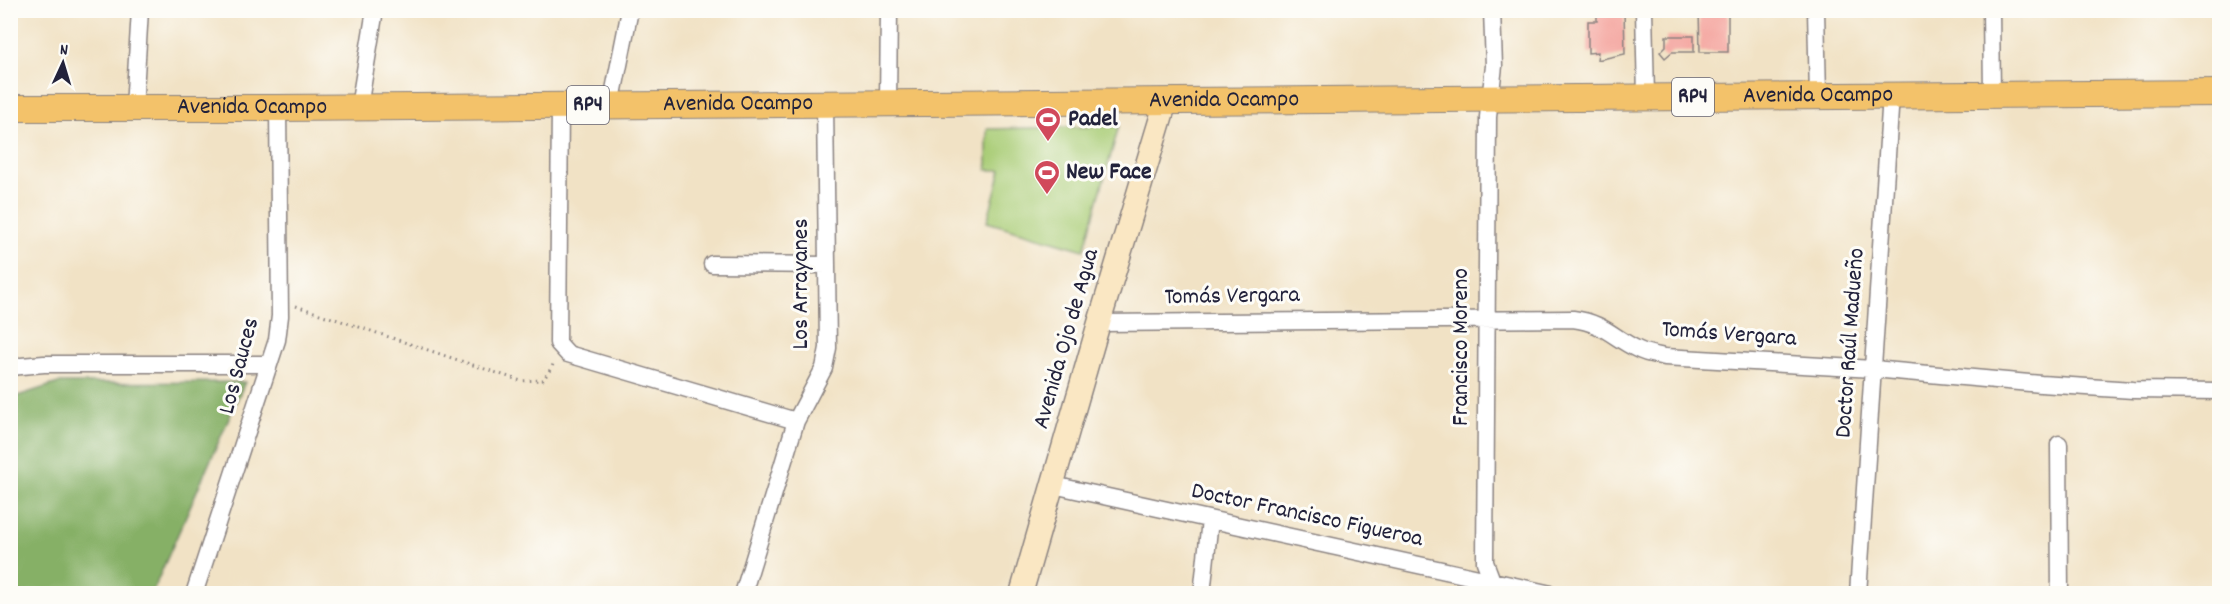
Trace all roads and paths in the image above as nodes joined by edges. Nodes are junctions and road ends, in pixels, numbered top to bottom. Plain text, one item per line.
1 (140, 10) edge
2 (375, 10) edge
3 (630, 10) edge
4 (889, 10) edge
5 (1492, 10) edge
6 (1644, 10) edge
7 (1816, 10) edge
8 (1991, 10) edge
9 (2220, 93) edge
10 (1992, 94) junction
11 (1891, 95) junction
12 (1818, 96) junction
13 (1646, 97) junction
14 (1490, 98) junction
15 (1166, 101) junction
16 (825, 103) junction
17 (888, 103) junction
18 (560, 105) junction
19 (611, 105) junction
20 (359, 107) junction
21 (10, 108) edge
22 (134, 108) junction
23 (278, 108) junction
24 (712, 264) dead end
25 (827, 266) junction
26 (280, 301) junction
27 (1486, 318) junction
28 (1099, 323) junction
29 (558, 343) junction
30 (269, 364) junction
31 (10, 367) edge
32 (1873, 369) junction
33 (2220, 391) edge
34 (796, 422) junction
35 (2059, 444) dead end
36 (1053, 485) junction
37 (1210, 520) junction
38 (1494, 587) edge
39 (194, 594) edge
40 (743, 594) edge
41 (1021, 594) edge
42 (1202, 594) edge
43 (1551, 594) edge
44 (1858, 594) edge
45 (2060, 594) edge

1 - 22 street
2 - 20 street
3 - 19 street
4 - 17 street
5 - 14 street, Francisco Moreno
6 - 13 street
7 - 12 street
8 - 10 street
9 - 10 main road, Avenida Ocampo / RP4
10 - 11 main road, Avenida Ocampo / RP4
11 - 12 main road, Avenida Ocampo / RP4
11 - 32 street, Doctor Raúl Madueño
12 - 13 main road, Avenida Ocampo / RP4
13 - 14 main road, Avenida Ocampo / RP4
14 - 15 main road, Avenida Ocampo / RP4
14 - 27 street, Francisco Moreno
15 - 17 main road, Avenida Ocampo / RP4
15 - 28 main road, Avenida Ojo de Agua
16 - 17 main road, Avenida Ocampo / RP4
16 - 19 main road, Avenida Ocampo / RP4
16 - 25 street, Los Arrayanes
18 - 19 main road, Avenida Ocampo / RP4
18 - 20 main road, Avenida Ocampo / RP4
18 - 29 street
20 - 23 main road, Avenida Ocampo / RP4
21 - 22 main road, Avenida Ocampo / RP4
22 - 23 main road, Avenida Ocampo / RP4
23 - 26 street, Los Sauces
24 - 25 street
25 - 34 street, Los Arrayanes
26 - 29 path
26 - 30 street, Los Sauces
27 - 28 street, Tomás Vergara
27 - 32 street, Tomás Vergara
27 - 38 street, Francisco Moreno
28 - 36 main road, Avenida Ojo de Agua
29 - 34 street
30 - 31 street
30 - 39 street, Los Sauces
32 - 33 street, Tomás Vergara
32 - 44 street, Doctor Raúl Madueño
34 - 40 street, Los Arrayanes
35 - 45 street
36 - 37 street, Doctor Francisco Figueroa
36 - 41 main road, Avenida Ojo de Agua
37 - 38 street, Doctor Francisco Figueroa
37 - 42 street
38 - 43 street, Doctor Francisco Figueroa

